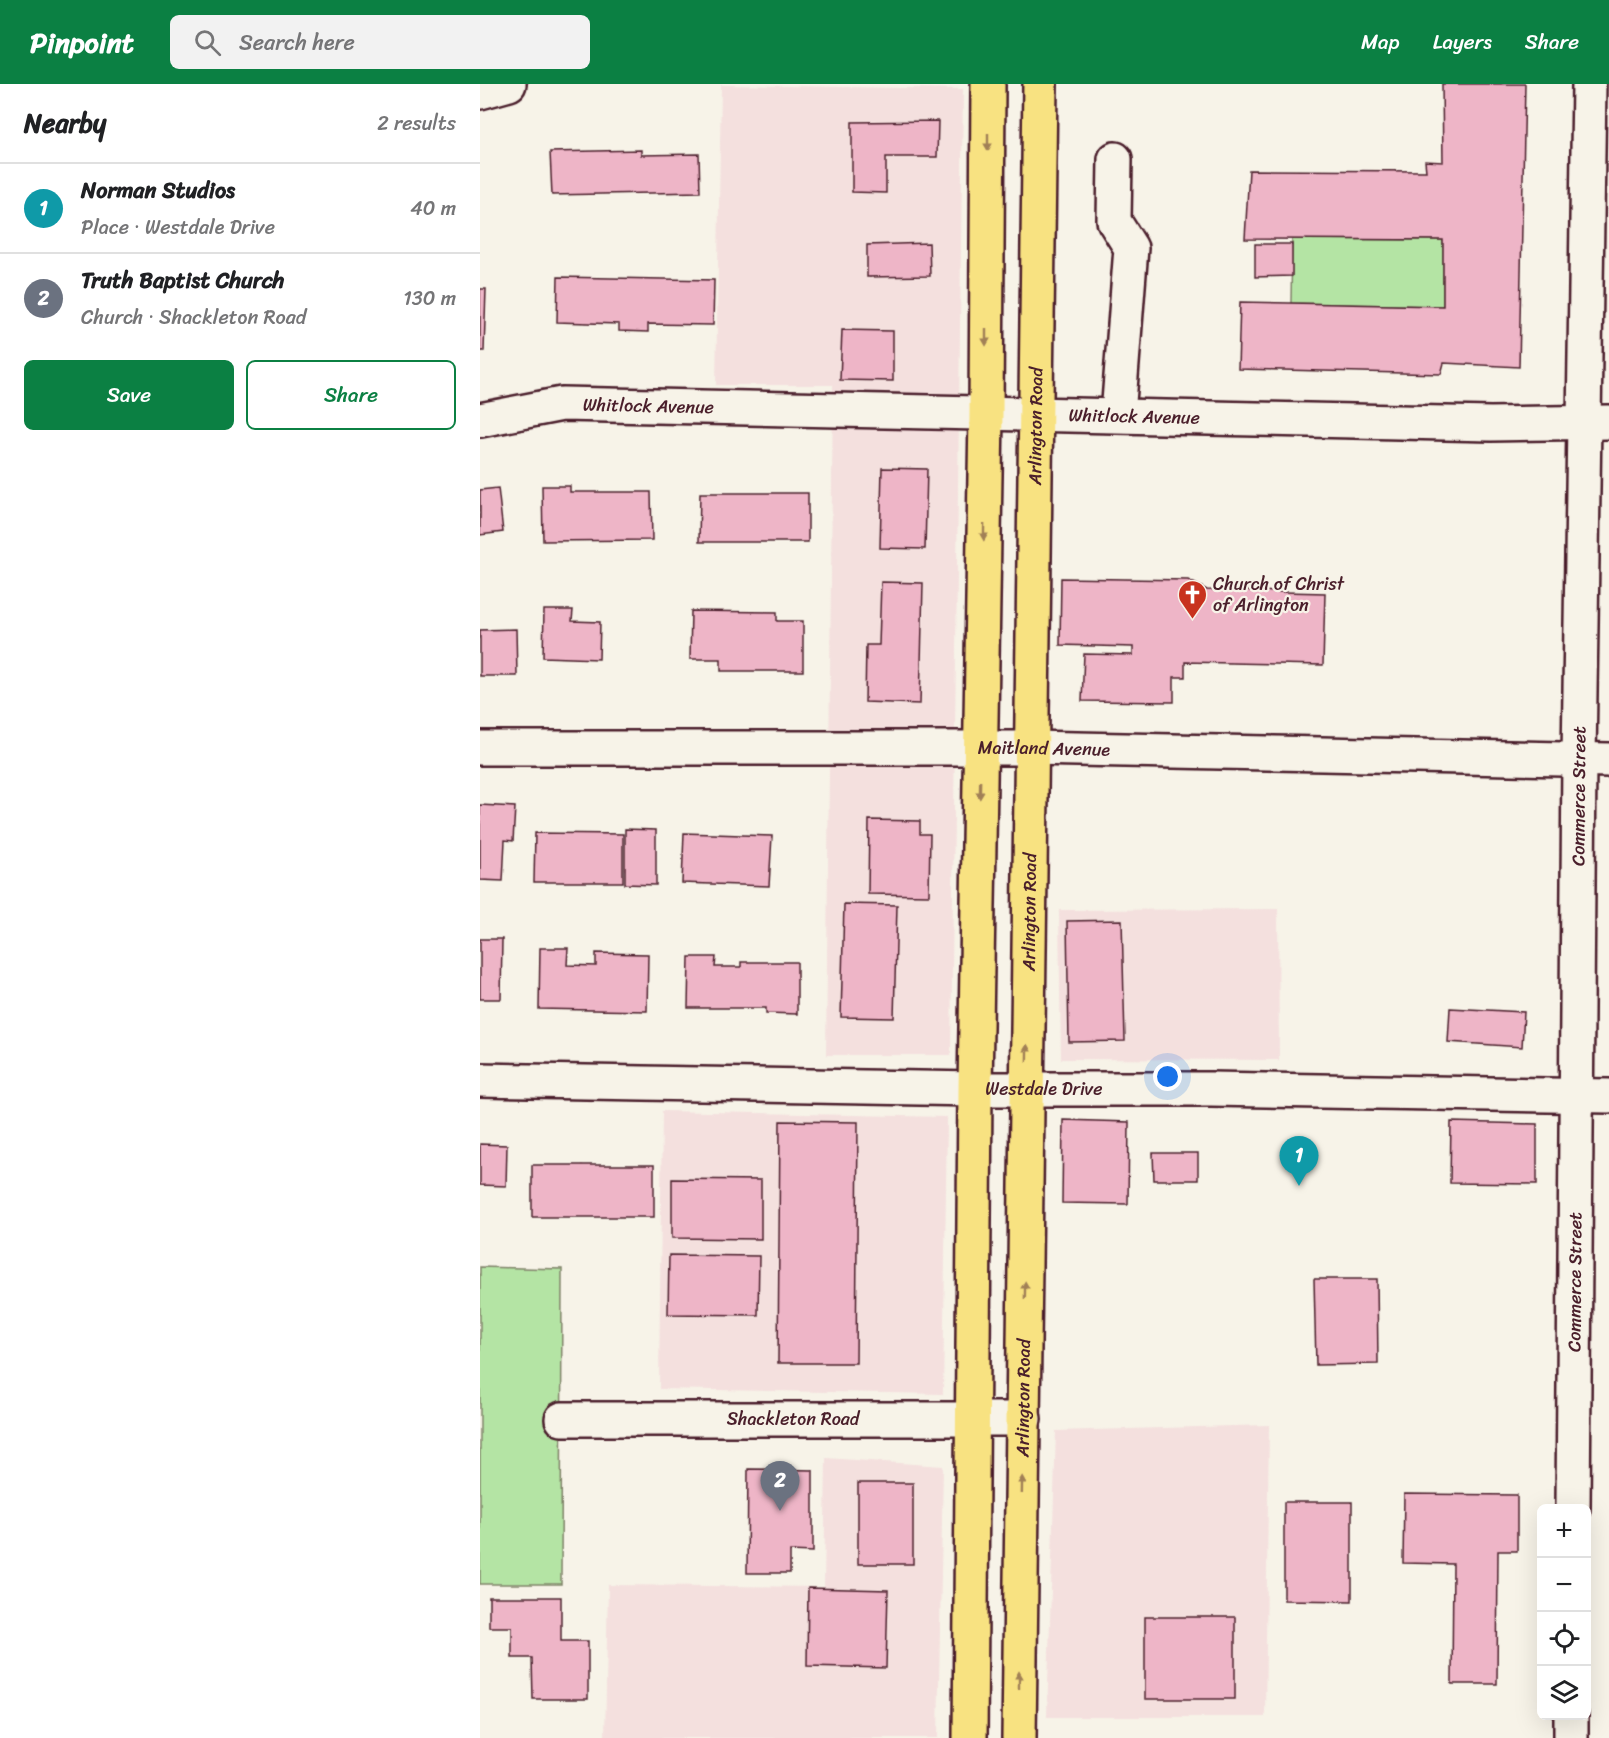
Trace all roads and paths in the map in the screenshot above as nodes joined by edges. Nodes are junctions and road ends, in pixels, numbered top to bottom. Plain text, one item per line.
1 (509, 84) edge
2 (988, 84) edge
3 (1040, 84) edge
4 (480, 92) edge
5 (1596, 93) edge
6 (1115, 159) dead end
7 (986, 414) junction
8 (1035, 414) junction
9 (1118, 416) junction
10 (480, 420) edge
11 (1597, 422) edge
12 (480, 748) edge
13 (1030, 748) junction
14 (980, 749) junction
15 (1594, 759) edge
16 (480, 1080) edge
17 (975, 1089) junction
18 (1027, 1089) junction
19 (1576, 1096) junction
20 (1609, 1096) edge
21 (562, 1419) dead end
22 (1024, 1419) junction
23 (974, 1420) junction
24 (1573, 1504) edge
25 (1571, 1720) edge
26 (970, 1738) edge
27 (1019, 1738) edge
28 (1570, 1738) edge

1 - 4 street
2 -> 7 main road
3 - 8 main road, Arlington Road
5 - 11 street, Commerce Street
6 - 9 street
7 - 8 street, Whitlock Avenue
7 - 10 street, Whitlock Avenue
7 -> 14 main road
8 - 9 street, Whitlock Avenue
8 - 13 main road, Arlington Road
9 - 11 street, Whitlock Avenue
11 - 15 street, Commerce Street
12 - 14 street, Maitland Avenue
13 - 14 street, Maitland Avenue
13 - 15 street, Maitland Avenue
18 -> 13 main road, Arlington Road
14 -> 17 main road
15 - 19 street, Commerce Street
16 - 17 street, Westdale Drive
17 - 18 street, Westdale Drive
17 - 23 main road
18 - 19 street, Westdale Drive
22 -> 18 main road, Arlington Road
19 - 20 street, Westdale Drive
19 - 24 street, Commerce Street
21 - 23 street, Shackleton Road
22 - 23 street, Shackleton Road
27 -> 22 main road, Arlington Road
23 - 26 main road
25 - 28 street

